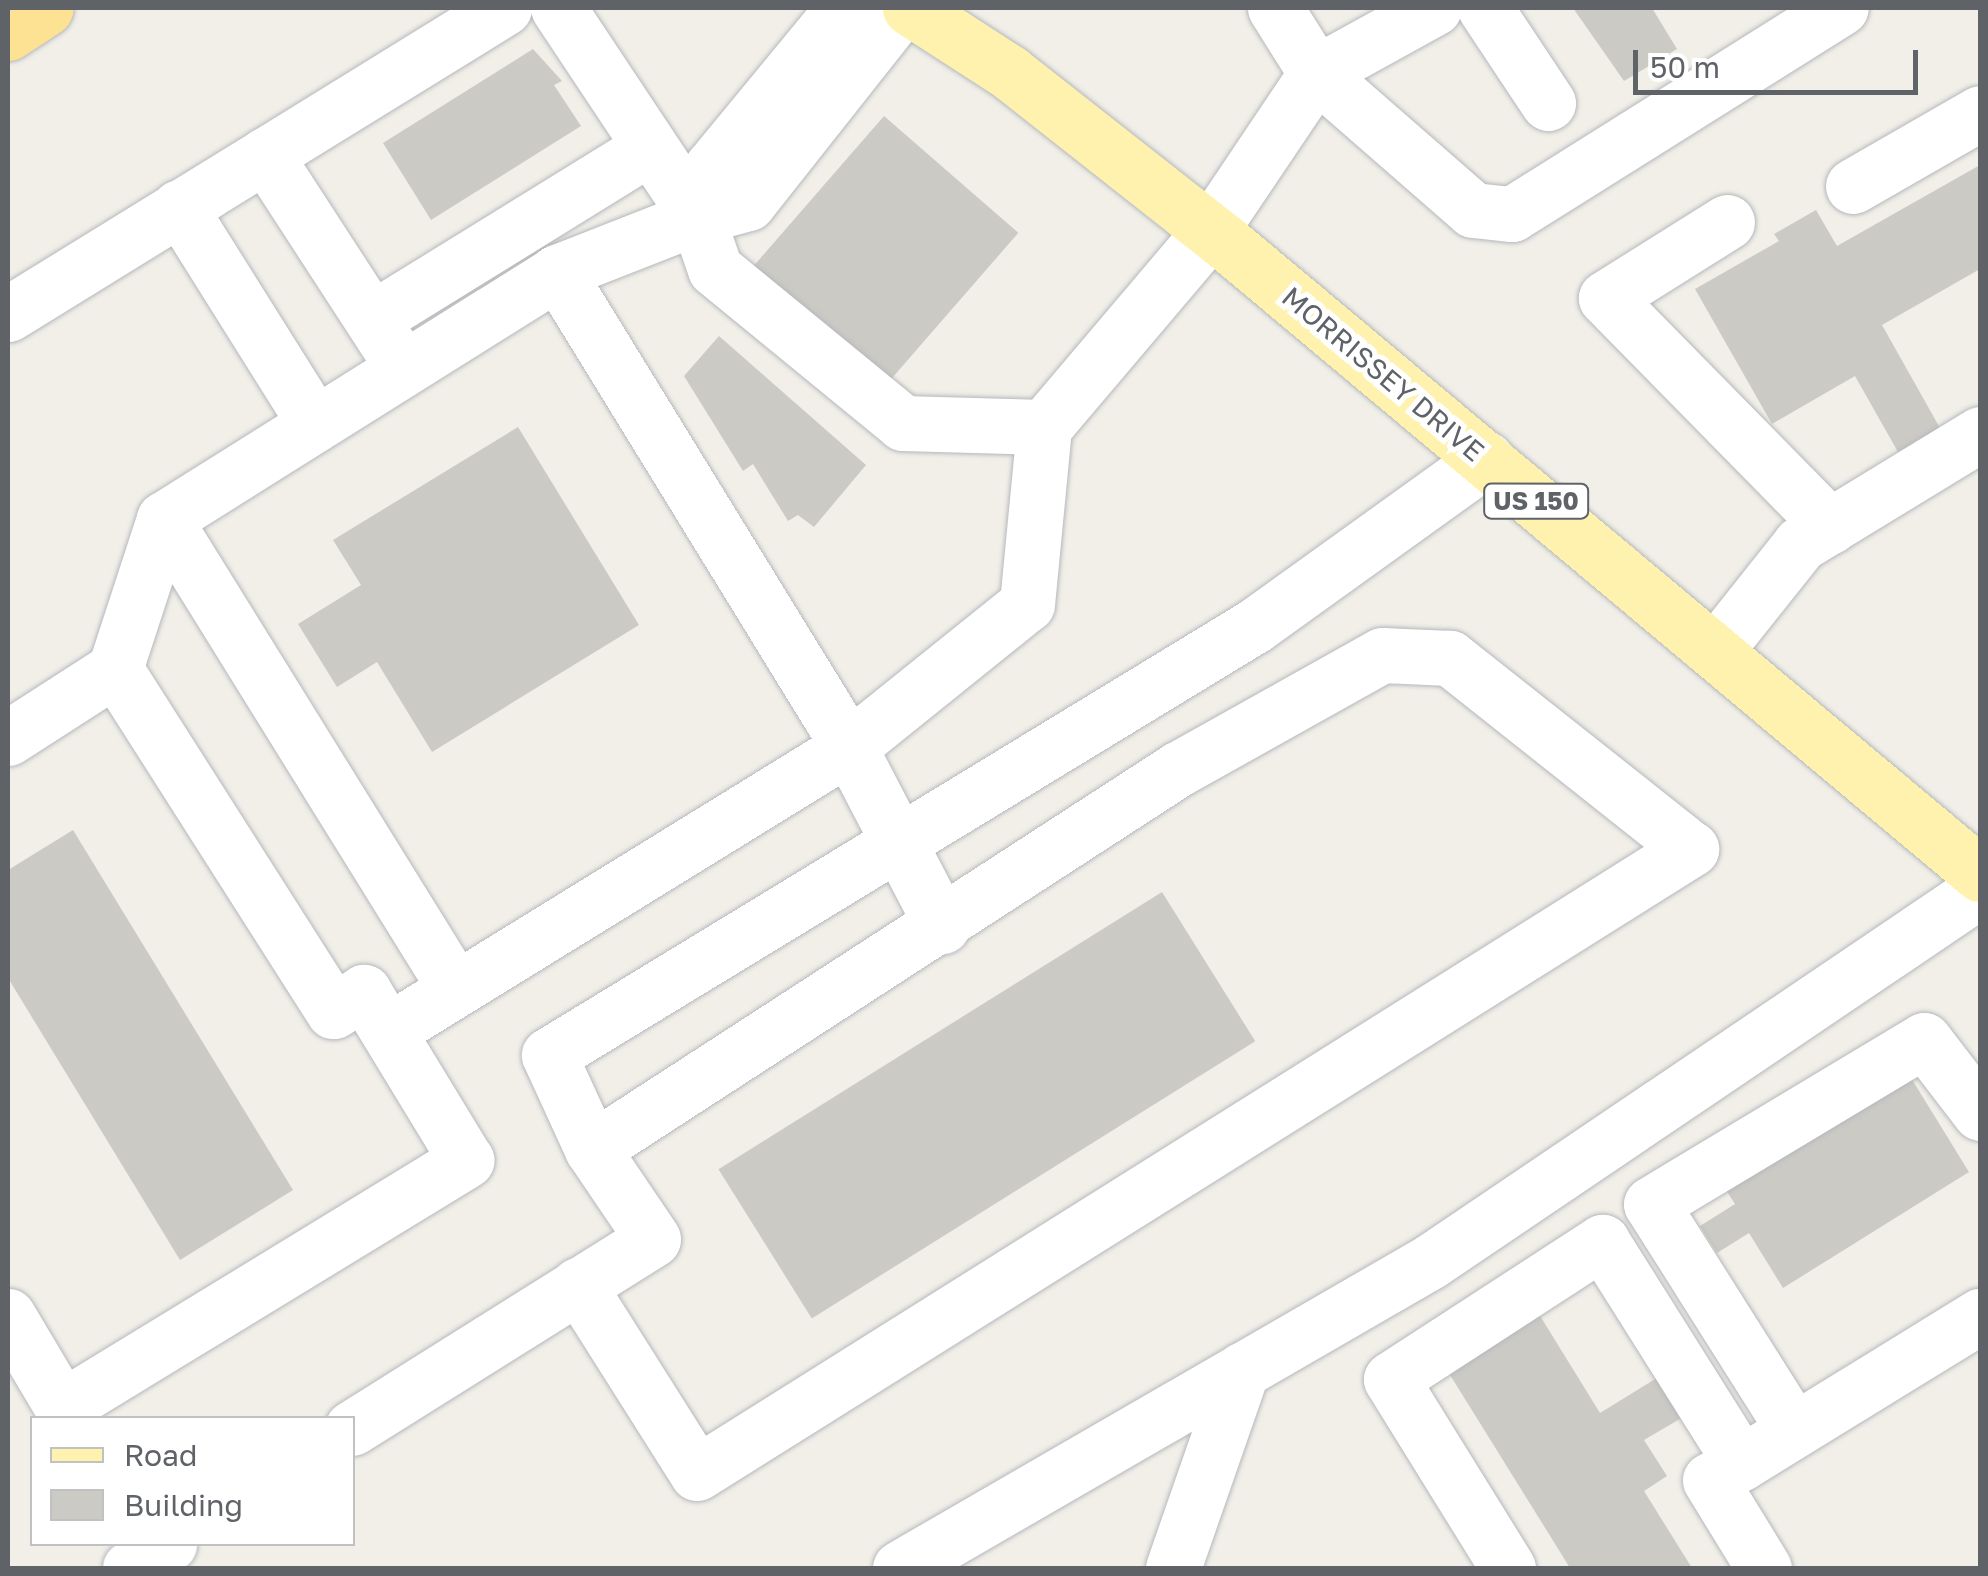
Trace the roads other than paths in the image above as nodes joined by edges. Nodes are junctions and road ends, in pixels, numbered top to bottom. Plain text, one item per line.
1 (46, 8) edge
2 (504, 8) edge
3 (528, 8) edge
4 (558, 8) edge
5 (843, 8) edge
6 (902, 8) edge
7 (910, 8) edge
8 (1275, 8) edge
9 (1434, 8) edge
10 (1485, 8) edge
11 (1841, 8) edge
12 (8, 34) edge
13 (1316, 73) junction
14 (1548, 103) dead end
15 (1980, 112) edge
16 (650, 147) junction
17 (265, 154) junction
18 (586, 186) junction
19 (1853, 186) dead end
20 (180, 208) junction
21 (697, 216) junction
22 (1727, 222) dead end
23 (1210, 231) junction
24 (557, 272) junction
25 (8, 314) edge
26 (372, 319) junction
27 (404, 369) junction
28 (315, 424) junction
29 (1044, 427) junction
30 (1980, 434) edge
31 (1486, 459) junction
32 (164, 519) junction
33 (1830, 526) junction
34 (1715, 651) junction
35 (116, 669) junction
36 (8, 738) edge
37 (849, 746) junction
38 (899, 843) junction
39 (1980, 874) edge
40 (1980, 890) edge
41 (942, 926) junction
42 (455, 988) junction
43 (388, 1031) junction
44 (1980, 1113) edge
45 (592, 1149) junction
46 (578, 1285) junction
47 (8, 1316) edge
48 (1980, 1316) edge
49 (1242, 1370) junction
50 (355, 1426) edge
51 (1794, 1430) junction
52 (1742, 1463) junction
53 (165, 1546) edge
54 (130, 1568) edge
55 (900, 1568) edge
56 (1174, 1568) edge
57 (1508, 1568) edge
58 (1764, 1568) edge

1 - 12 highway
2 - 17 lane
3 - 18 lane
4 - 16 lane
5 - 21 lane
6 - 21 lane
7 - 23 main road, MORRISSEY DRIVE / US 150
8 - 13 lane
9 - 13 lane
10 - 14 lane
11 - 13 lane
13 - 23 lane
15 - 19 lane
16 - 18 lane
16 - 21 lane
17 - 20 lane
17 - 26 lane
18 - 26 lane
20 - 25 lane
20 - 28 lane
21 - 24 lane
21 - 29 lane
22 - 33 lane
23 - 29 lane
23 - 31 main road, MORRISSEY DRIVE / US 150
24 - 27 lane
24 - 37 lane
26 - 27 lane
27 - 28 lane
28 - 32 lane
29 - 37 lane
30 - 33 lane
31 - 34 main road, MORRISSEY DRIVE / US 150
31 - 38 lane
32 - 35 lane
32 - 42 lane
33 - 34 lane
34 - 39 main road, MORRISSEY DRIVE / US 150
35 - 36 lane
35 - 43 lane
37 - 38 lane
37 - 42 lane
38 - 41 lane
38 - 45 lane
40 - 49 lane
41 - 45 lane
41 - 46 lane
42 - 43 lane
43 - 47 lane
44 - 51 lane
45 - 46 lane
46 - 50 lane
48 - 51 lane
49 - 55 lane
49 - 56 lane
51 - 52 lane
52 - 57 lane
52 - 58 lane
53 - 54 lane

